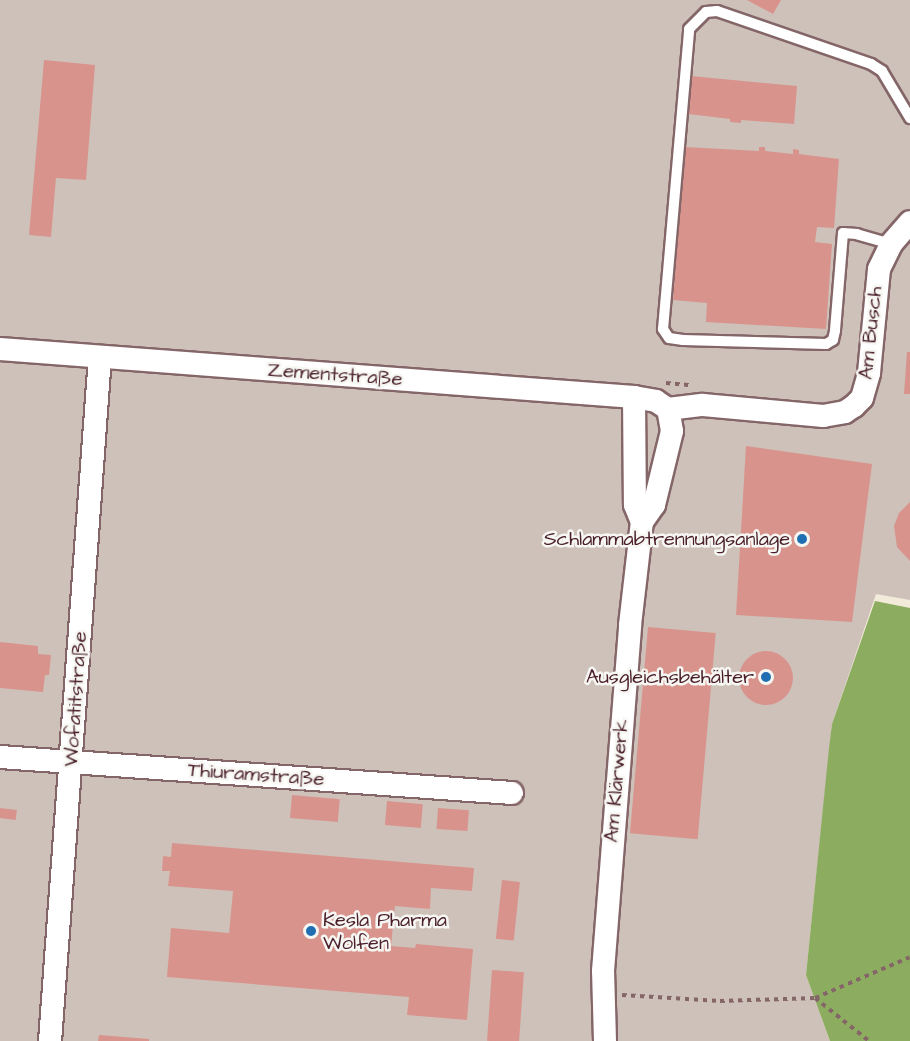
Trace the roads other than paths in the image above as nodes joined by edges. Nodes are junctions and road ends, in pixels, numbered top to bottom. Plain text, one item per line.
1 (910, 118) edge
2 (910, 222) edge
3 (891, 244) junction
4 (0, 349) edge
5 (100, 357) junction
6 (634, 397) junction
7 (668, 409) junction
8 (642, 522) junction
9 (0, 757) edge
10 (72, 762) junction
11 (512, 793) dead end
12 (50, 1041) edge
13 (605, 1041) edge

1 - 3 lane
2 - 3 street, Am Busch
3 - 7 street, Am Busch
4 - 5 street, Zementstraße
5 - 6 street, Zementstraße
5 - 10 street, Wofatitstraße
6 - 7 street, Zementstraße
6 - 8 street, Am Klärwerk
7 - 8 street, Am Klärwerk
8 - 13 street, Am Klärwerk
9 - 10 street, Thiuramstraße
10 - 11 street, Thiuramstraße
10 - 12 street, Wofatitstraße

